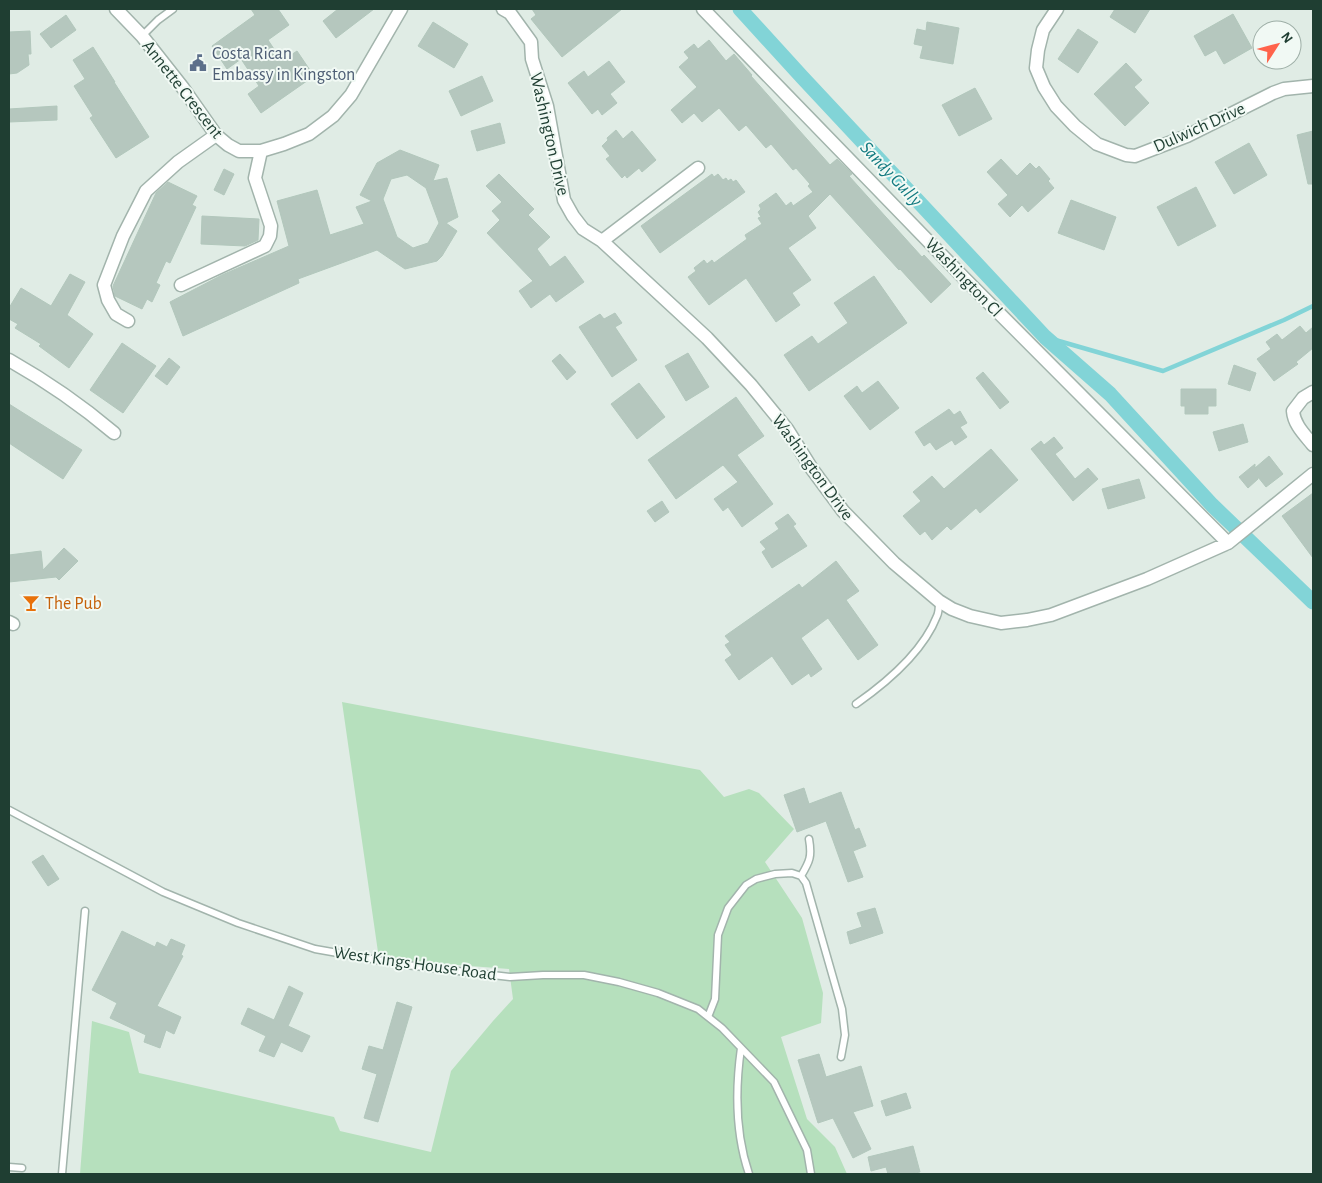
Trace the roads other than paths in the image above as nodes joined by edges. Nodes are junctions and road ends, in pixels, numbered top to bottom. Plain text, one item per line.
1 (116, 9) edge
2 (173, 9) edge
3 (401, 9) edge
4 (503, 9) edge
5 (703, 9) edge
6 (1057, 9) edge
7 (142, 36) junction
8 (1313, 86) edge
9 (216, 135) junction
10 (261, 151) junction
11 (698, 168) dead end
12 (602, 241) junction
13 (181, 285) dead end
14 (128, 321) dead end
15 (9, 360) edge
16 (1313, 392) edge
17 (114, 433) dead end
18 (1313, 445) edge
19 (1313, 474) edge
20 (1228, 543) junction
21 (940, 601) junction
22 (856, 704) dead end
23 (9, 810) edge
24 (809, 838) dead end
25 (801, 876) junction
26 (85, 911) dead end
27 (708, 1017) junction
28 (741, 1048) junction
29 (840, 1056) dead end
30 (9, 1167) edge
31 (22, 1168) dead end
32 (62, 1174) edge
33 (749, 1174) edge
34 (811, 1174) edge

1 - 7 street, Annette Crescent
2 - 7 lane
3 - 10 street, Annette Crescent
4 - 12 street, Washington Drive
5 - 20 street, Washington Cl
6 - 8 street, Dulwich Drive
7 - 9 street, Annette Crescent
9 - 10 street, Annette Crescent
9 - 14 street
10 - 13 street
11 - 12 street
12 - 21 street, Washington Drive
15 - 17 street
16 - 18 street
19 - 20 street, Washington Drive
20 - 21 street, Washington Drive
21 - 22 lane
23 - 27 lane, West Kings House Road
24 - 25 lane
25 - 27 lane
25 - 29 lane
26 - 32 lane
27 - 28 lane, West Kings House Road
28 - 33 lane
28 - 34 lane, West Kings House Road
30 - 31 lane

